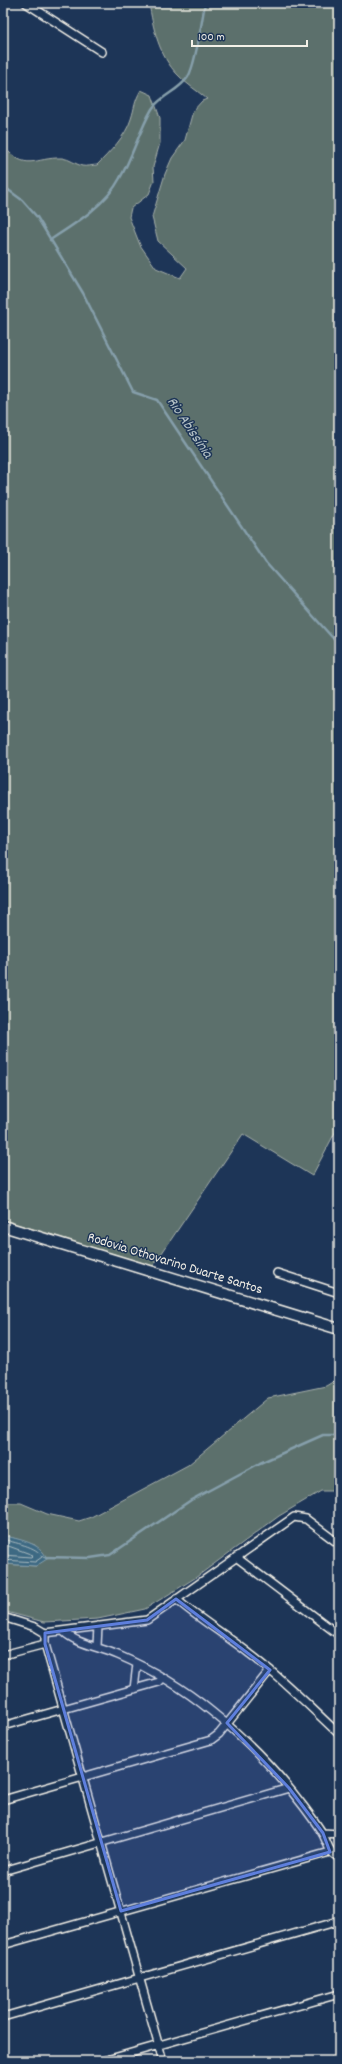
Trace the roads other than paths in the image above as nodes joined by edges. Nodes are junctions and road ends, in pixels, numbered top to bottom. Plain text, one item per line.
1 (26, 3) edge
2 (102, 52) dead end
3 (3, 1226) edge
4 (277, 1273) dead end
5 (339, 1294) edge
6 (339, 1329) edge
7 (339, 1544) edge
8 (236, 1557) junction
9 (176, 1599) junction
10 (3, 1617) edge
11 (98, 1626) junction
12 (62, 1631) junction
13 (45, 1633) junction
14 (339, 1635) edge
15 (45, 1644) junction
16 (97, 1646) junction
17 (3, 1655) edge
18 (137, 1664) junction
19 (270, 1670) junction
20 (163, 1678) junction
21 (134, 1689) junction
22 (63, 1709) junction
23 (226, 1724) junction
24 (3, 1726) edge
25 (339, 1734) edge
26 (83, 1777) junction
27 (289, 1788) junction
28 (3, 1800) edge
29 (323, 1833) junction
30 (339, 1834) edge
31 (101, 1842) junction
32 (330, 1852) junction
33 (339, 1858) edge
34 (3, 1870) edge
35 (121, 1911) junction
36 (339, 1921) edge
37 (3, 1945) edge
38 (140, 1978) junction
39 (339, 1994) edge
40 (3, 2017) edge
41 (159, 2045) junction
42 (339, 2058) edge
43 (103, 2061) edge
44 (163, 2061) edge
45 (336, 2061) edge

1 - 2 street
3 - 6 main road, Rodovia Othovarino Duarte Santos
4 - 5 street
7 - 8 street
8 - 9 street
8 - 14 street
9 - 11 street
9 - 19 street
10 - 13 street
11 - 12 street
11 - 16 street
12 - 13 street
12 - 16 street
13 - 15 street
15 - 17 street
15 - 22 street
16 - 18 street
18 - 20 street
18 - 21 street
19 - 23 street
19 - 25 street
20 - 21 street
20 - 23 street
21 - 22 street
22 - 24 street
22 - 26 street
23 - 26 street
23 - 27 street
26 - 28 street
26 - 31 street
27 - 29 street
27 - 31 street
29 - 30 street
29 - 32 street
31 - 34 street
31 - 35 street
32 - 33 street
32 - 35 street
35 - 37 street
35 - 38 street
36 - 38 street
38 - 40 street
38 - 41 street
39 - 41 street
41 - 43 street
41 - 44 street
42 - 45 street

